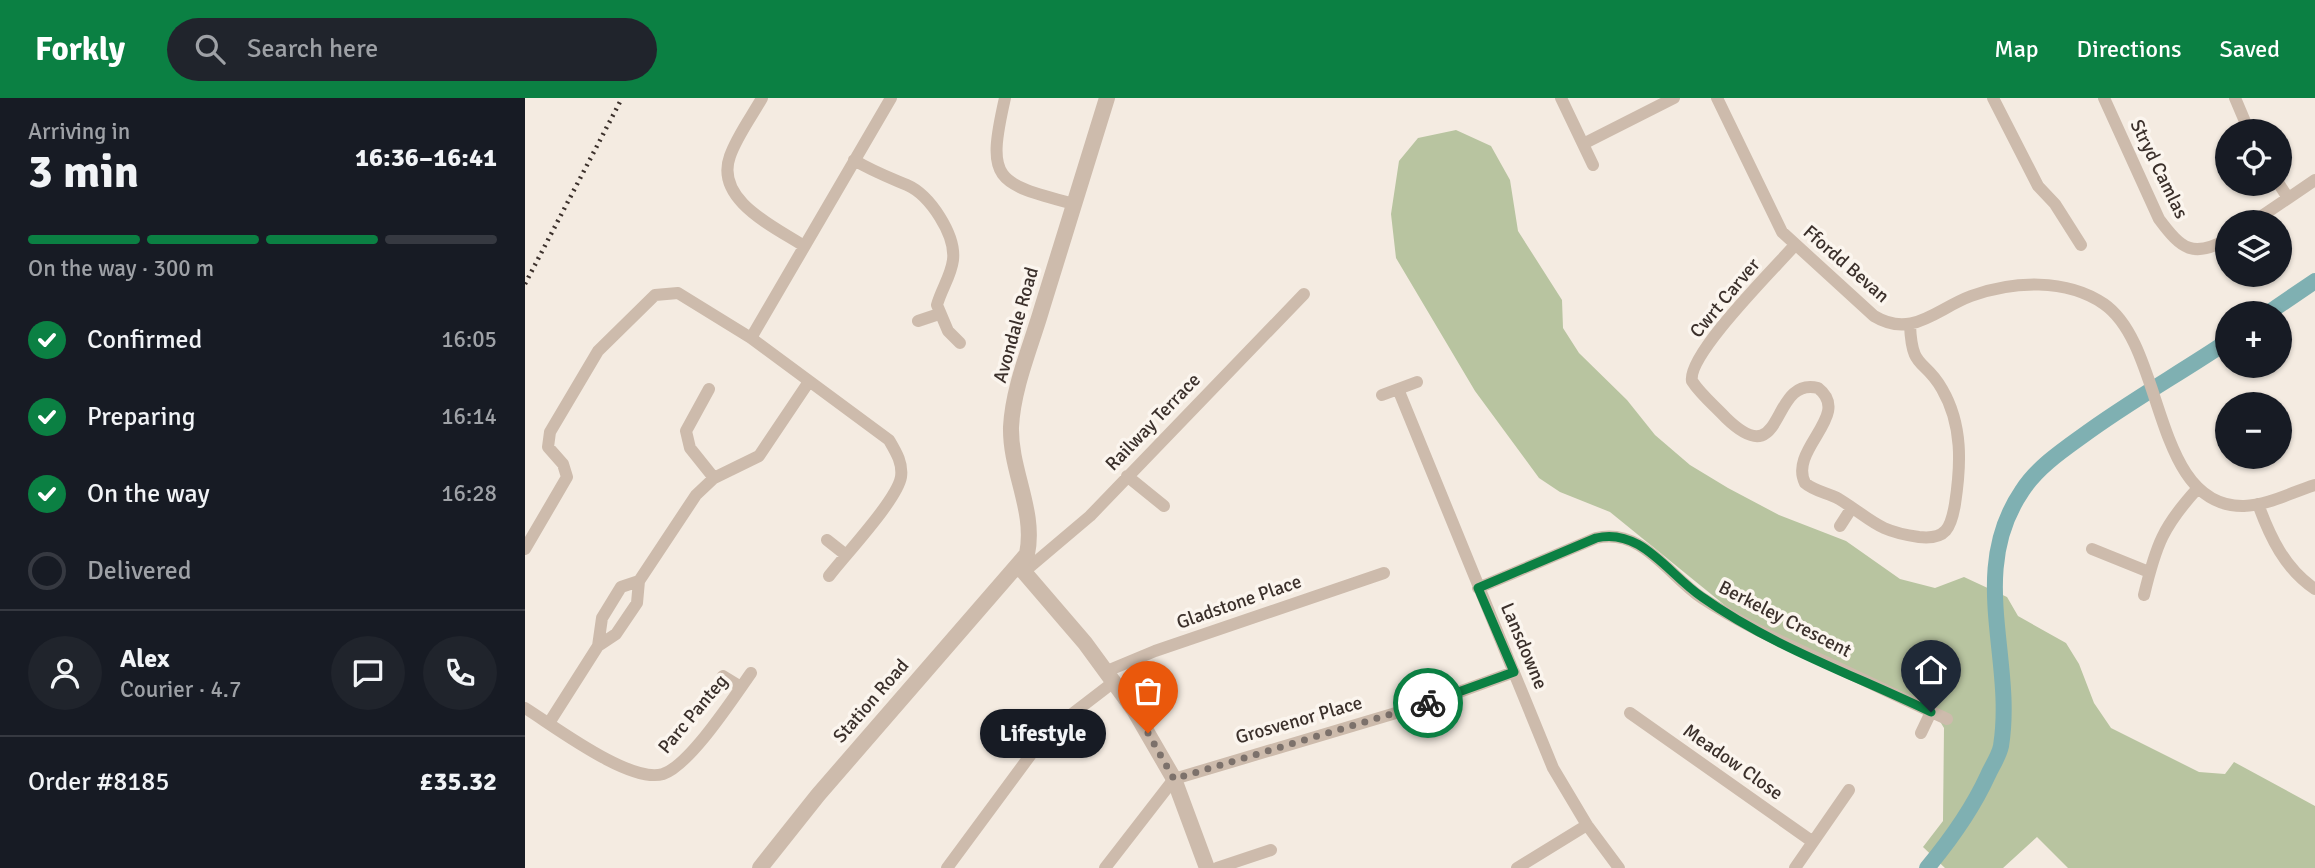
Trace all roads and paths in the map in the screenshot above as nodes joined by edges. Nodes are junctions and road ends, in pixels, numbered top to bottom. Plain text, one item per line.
1 (762, 98) edge
2 (891, 98) edge
3 (1005, 98) edge
4 (1107, 98) edge
5 (1561, 98) edge
6 (1674, 98) edge
7 (1717, 98) edge
8 (1993, 98) edge
9 (2104, 98) edge
10 (2235, 98) edge
11 (2243, 119) edge
12 (1583, 144) junction
13 (854, 160) junction
14 (1593, 165) dead end
15 (2315, 180) edge
16 (2288, 198) joint
17 (1074, 204) junction
18 (2270, 210) edge
19 (2081, 244) dead end
20 (804, 246) junction
21 (1794, 246) junction
22 (2215, 246) edge
23 (1304, 294) dead end
24 (939, 314) junction
25 (918, 321) dead end
26 (1910, 325) junction
27 (751, 338) junction
28 (960, 343) dead end
29 (1417, 382) dead end
30 (808, 383) junction
31 (709, 389) dead end
32 (1398, 389) junction
33 (1382, 395) dead end
34 (1127, 476) junction
35 (714, 478) junction
36 (2315, 485) edge
37 (2199, 488) junction
38 (2258, 504) junction
39 (1164, 506) dead end
40 (1851, 509) junction
41 (1840, 526) dead end
42 (827, 540) dead end
43 (525, 549) edge
44 (2092, 549) dead end
45 (846, 555) junction
46 (1022, 568) junction
47 (2149, 572) junction
48 (1384, 573) dead end
49 (828, 576) dead end
50 (639, 582) junction
51 (1478, 588) junction
52 (2315, 589) edge
53 (2144, 595) dead end
54 (598, 646) junction
55 (1514, 672) junction
56 (751, 673) dead end
57 (723, 676) dead end
58 (1111, 676) junction
59 (741, 687) junction
60 (525, 708) edge
61 (1931, 712) junction
62 (1630, 713) dead end
63 (1947, 719) dead end
64 (549, 723) junction
65 (1921, 733) dead end
66 (1174, 779) junction
67 (1849, 790) dead end
68 (1587, 825) junction
69 (1813, 842) junction
70 (1271, 850) dead end
71 (760, 868) edge
72 (947, 868) edge
73 (1105, 868) edge
74 (1207, 868) edge
75 (1217, 868) edge
76 (1517, 868) edge
77 (1619, 868) edge
78 (1795, 868) edge

1 - 20 street
2 - 13 street
3 - 17 street
4 - 17 street, Avondale Road
5 - 12 street
6 - 12 street
7 - 21 street, Ffordd Bevan
8 - 19 street
9 - 22 street, Stryd Camlas
10 - 11 street
12 - 14 street
13 - 20 street
13 - 24 street
15 - 16 street
16 - 18 street
17 - 46 street, Avondale Road
20 - 27 street
21 - 26 street, Ffordd Bevan
21 - 40 street, Cwrt Carver
23 - 34 street, Railway Terrace
24 - 25 street
24 - 28 street
26 - 37 street
26 - 40 street, Cwrt Carver
27 - 30 street
27 - 43 street
29 - 32 street
30 - 35 street
30 - 45 street
31 - 35 street
32 - 33 street
32 - 51 street, Lansdowne
34 - 39 street
34 - 46 street, Railway Terrace
35 - 50 street
36 - 38 street
37 - 38 street
37 - 47 street
38 - 52 street
40 - 41 street
42 - 45 street
44 - 47 street
45 - 49 street
46 - 58 street
46 - 71 street, Station Road
47 - 53 street
48 - 58 street, Gladstone Place
50 - 54 street
50 - 54 street
51 - 55 street, Lansdowne
51 - 61 street, Berkeley Crescent
54 - 64 street
55 - 66 street, Grosvenor Place
55 - 68 street, Lansdowne
56 - 59 street, Parc Panteg
57 - 59 street
58 - 66 street
58 - 72 street, Gladstone Place
59 - 64 street, Parc Panteg
60 - 64 street, Parc Panteg
61 - 63 street, Berkeley Crescent
61 - 65 street
62 - 69 street, Meadow Close
66 - 73 street
66 - 74 street
67 - 69 street
68 - 76 street
68 - 77 street, Lansdowne
69 - 78 street
70 - 75 street

